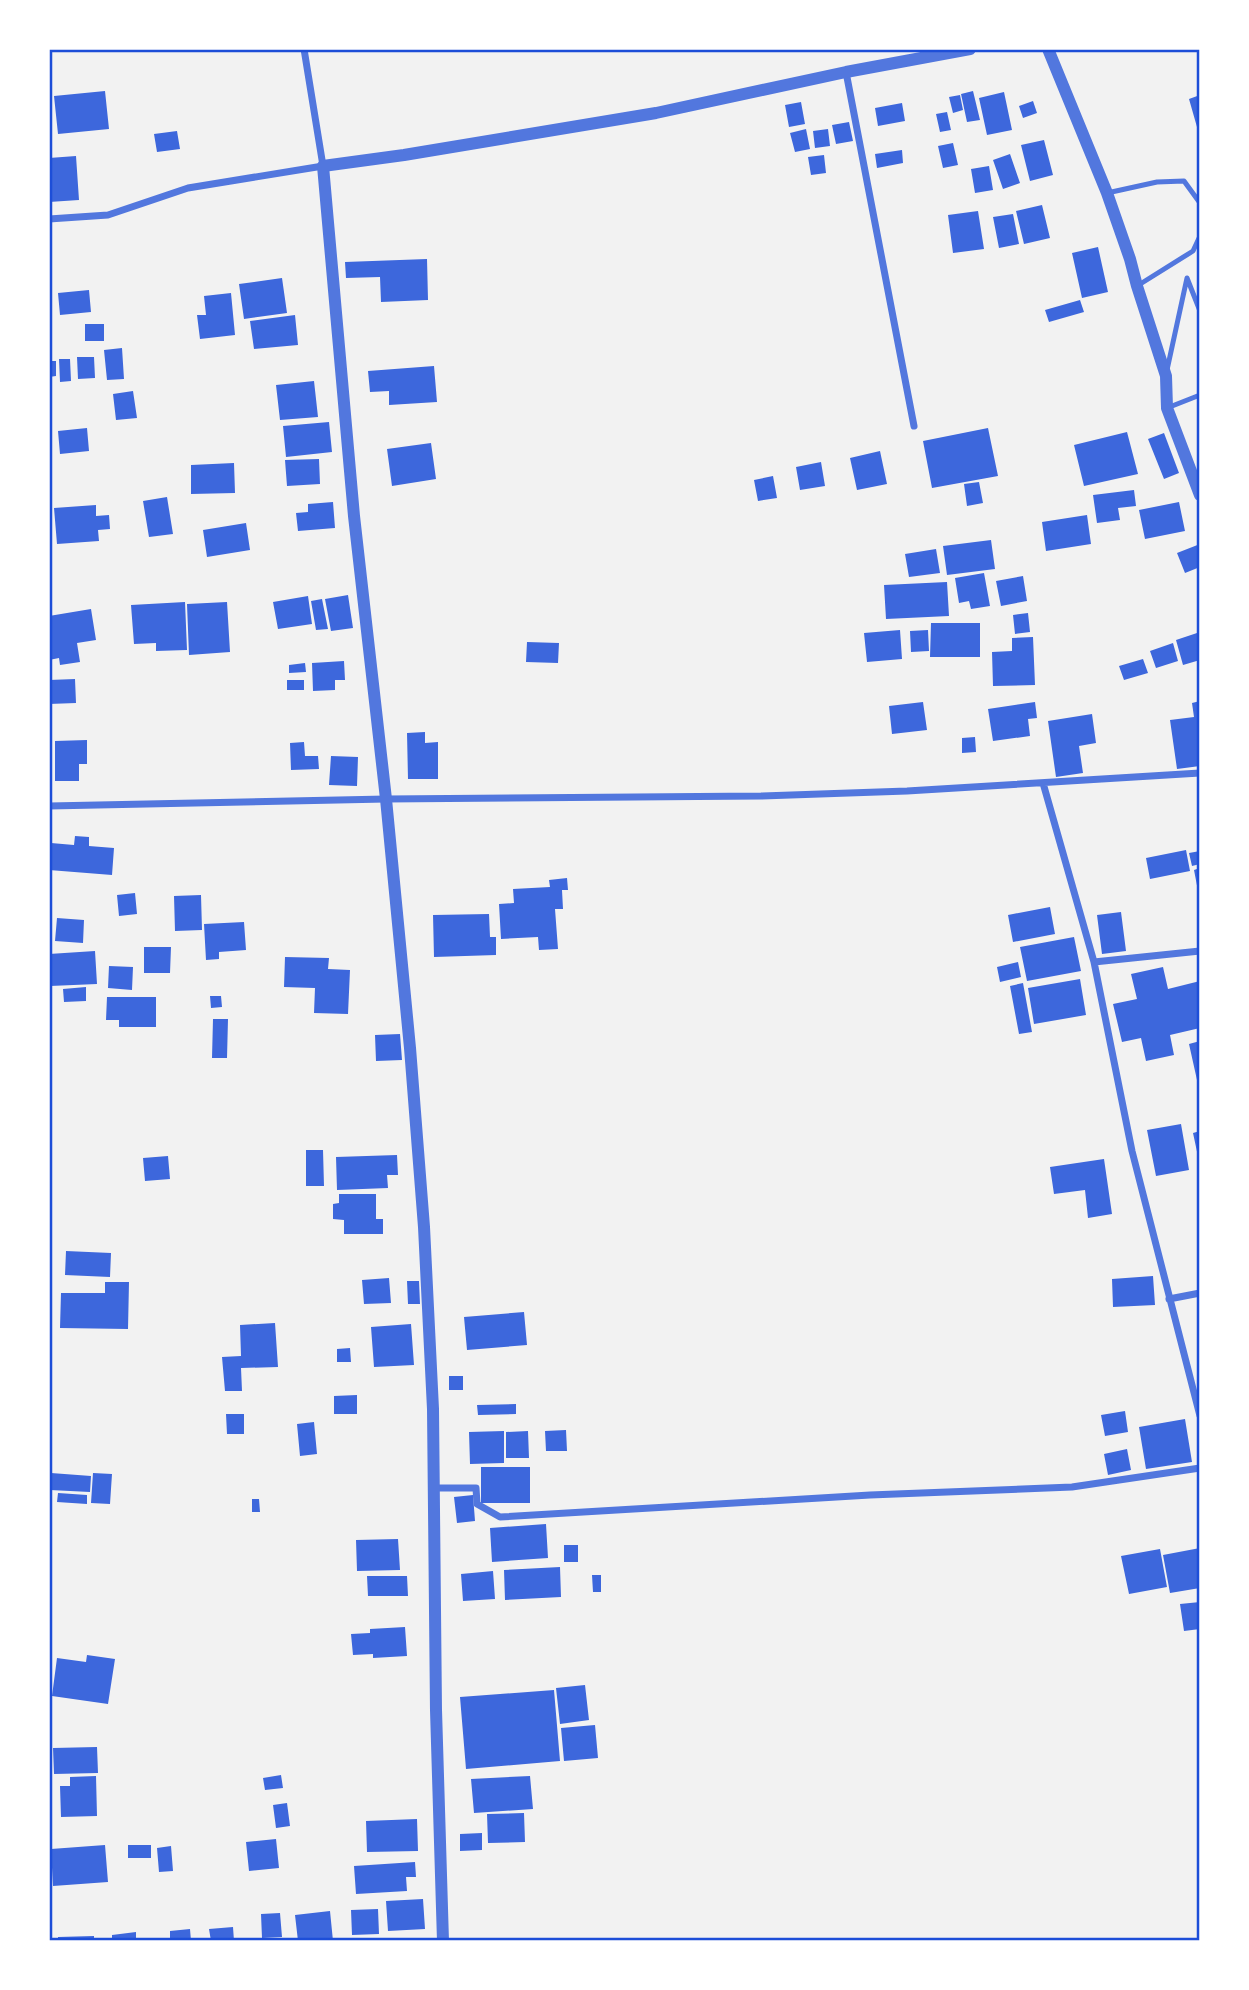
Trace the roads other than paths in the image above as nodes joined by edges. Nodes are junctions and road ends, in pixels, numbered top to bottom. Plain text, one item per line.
1 (304, 49) edge
2 (970, 49) edge
3 (1048, 49) edge
4 (846, 72) junction
5 (323, 166) junction
6 (1107, 193) junction
7 (1200, 203) edge
8 (49, 219) edge
9 (1200, 236) edge
10 (1137, 286) junction
11 (1200, 311) edge
12 (1166, 376) junction
13 (1200, 395) edge
14 (1167, 408) junction
15 (914, 426) dead end
16 (1200, 495) edge
17 (1200, 773) edge
18 (1043, 783) junction
19 (386, 799) junction
20 (49, 806) edge
21 (1200, 951) edge
22 (1094, 962) junction
23 (1200, 1293) edge
24 (1170, 1299) junction
25 (1200, 1416) edge
26 (1200, 1468) edge
27 (434, 1488) junction
28 (443, 1941) edge

1 - 5 street
2 - 4 street
3 - 6 street
4 - 5 street
4 - 15 street
5 - 8 street
5 - 19 street
6 - 7 lane
6 - 10 street
9 - 10 lane
10 - 12 street
11 - 12 lane
12 - 14 street
13 - 14 lane
14 - 16 street
17 - 18 street
18 - 19 street
18 - 22 street
19 - 20 street
19 - 27 street
21 - 22 street
22 - 24 street
23 - 24 street
24 - 25 street
26 - 27 street
27 - 28 street

